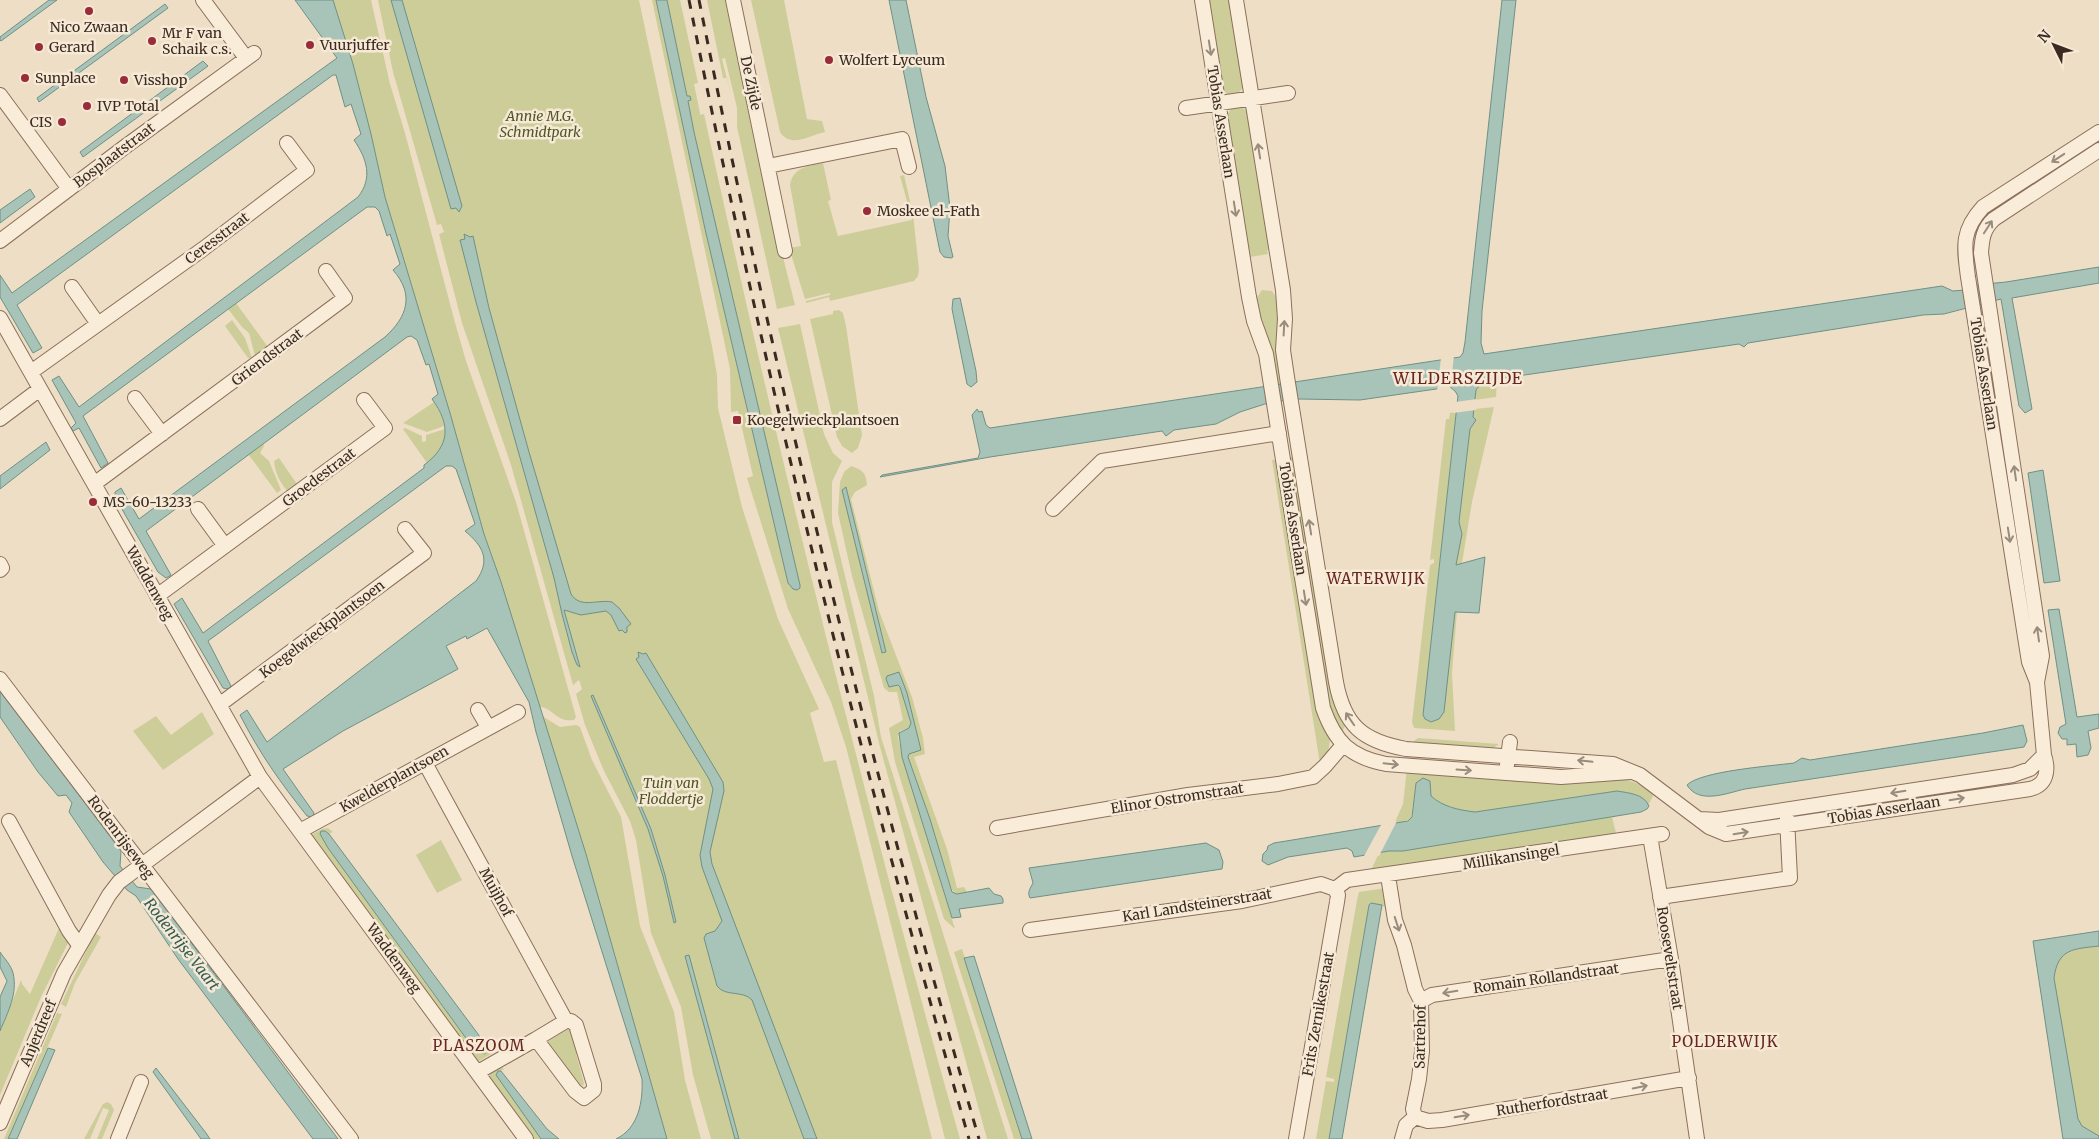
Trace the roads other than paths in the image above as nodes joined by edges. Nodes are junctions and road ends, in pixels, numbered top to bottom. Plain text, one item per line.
1 (203, 0) edge
2 (734, 0) edge
3 (1202, 0) edge
4 (1236, 0) edge
5 (1288, 93) dead end
6 (0, 95) edge
7 (1251, 98) junction
8 (1218, 104) junction
9 (1186, 108) dead end
10 (2099, 132) edge
11 (287, 143) dead end
12 (2099, 150) edge
13 (768, 166) junction
14 (909, 167) dead end
15 (69, 189) junction
16 (0, 241) edge
17 (785, 251) dead end
18 (326, 272) dead end
19 (72, 287) dead end
20 (0, 318) edge
21 (98, 324) junction
22 (31, 372) junction
23 (40, 388) junction
24 (135, 398) dead end
25 (364, 400) dead end
26 (0, 419) edge
27 (1279, 432) junction
28 (162, 434) junction
29 (94, 484) junction
30 (198, 509) dead end
31 (1053, 509) dead end
32 (405, 529) dead end
33 (225, 546) junction
34 (0, 564) edge
35 (0, 570) edge
36 (158, 596) junction
37 (0, 679) edge
38 (2037, 682) junction
39 (219, 705) junction
40 (478, 710) dead end
41 (518, 712) dead end
42 (488, 727) junction
43 (1510, 742) dead end
44 (1343, 745) junction
45 (2044, 755) junction
46 (1508, 757) junction
47 (424, 763) junction
48 (1632, 772) junction
49 (1506, 773) junction
50 (260, 777) junction
51 (1785, 810) junction
52 (1699, 818) junction
53 (9, 822) dead end
54 (1788, 825) junction
55 (997, 828) dead end
56 (300, 831) junction
57 (1656, 835) joint
58 (142, 864) junction
59 (1388, 876) junction
60 (1360, 880) joint
61 (1335, 889) junction
62 (1660, 897) junction
63 (1030, 930) dead end
64 (79, 945) junction
65 (1671, 959) junction
66 (1422, 1001) junction
67 (566, 1021) junction
68 (536, 1039) junction
69 (478, 1072) junction
70 (1689, 1078) junction
71 (141, 1082) dead end
72 (1415, 1116) junction
73 (0, 1123) edge
74 (118, 1139) edge
75 (351, 1139) edge
76 (526, 1139) edge
77 (1296, 1139) edge
78 (1402, 1139) edge
79 (1697, 1139) edge

1 - 15 street, Bosplaatstraat
2 - 13 street, De Zijde
3 -> 8 street, Tobias Asserlaan
4 - 7 street, Tobias Asserlaan
5 - 7 street
6 - 15 street
7 - 8 street
46 -> 7 street, Tobias Asserlaan
8 - 9 street
8 -> 27 street, Tobias Asserlaan
10 -> 38 street, Tobias Asserlaan
11 - 21 street, Ceresstraat
38 -> 12 street, Tobias Asserlaan
13 - 14 street
13 - 17 street, De Zijde
15 - 16 street, Bosplaatstraat
18 - 28 street, Griendstraat
19 - 21 street
20 - 22 street, Waddenweg
21 - 22 street, Ceresstraat
22 - 23 street, Waddenweg
23 - 26 street
23 - 29 street, Waddenweg
24 - 28 street
25 - 33 street, Groedestraat
27 - 31 street
27 -> 44 street, Tobias Asserlaan
28 - 29 street, Griendstraat
29 - 36 street, Waddenweg
30 - 33 street
32 - 39 street, Koegelwieckplantsoen
33 - 36 street, Groedestraat
34 - 35 street
36 - 39 street, Waddenweg
37 - 58 street, Rodenrijseweg
38 - 45 street, Tobias Asserlaan
39 - 50 street, Waddenweg
40 - 42 street
41 - 42 street, Kwelderplantsoen
42 - 47 street, Kwelderplantsoen
43 - 46 street
44 -> 49 street, Tobias Asserlaan
44 - 55 street, Elinor Ostromstraat
45 -> 51 street, Tobias Asserlaan
54 -> 45 street, Tobias Asserlaan
48 -> 46 street, Tobias Asserlaan
46 - 49 street
47 - 56 street, Kwelderplantsoen
47 - 67 street, Muijhof
48 - 49 street, Tobias Asserlaan
48 - 52 street, Tobias Asserlaan
50 - 56 street, Waddenweg
50 - 58 street
51 - 52 street, Tobias Asserlaan
51 - 54 street
52 -> 54 street, Tobias Asserlaan
53 - 64 street
54 - 62 street
56 - 69 street, Waddenweg
57 - 59 street, Millikansingel
57 - 62 street, Rooseveltstraat
58 - 64 street, Anjerdreef
58 - 75 street, Rodenrijseweg
59 - 60 street, Millikansingel
59 -> 66 street, Sartrehof
60 - 61 street, Karl Landsteinerstraat
61 - 63 street, Karl Landsteinerstraat
61 - 77 street, Frits Zernikestraat
62 - 65 street, Rooseveltstraat
64 - 73 street, Anjerdreef
65 -> 66 street, Romain Rollandstraat
65 - 70 street, Rooseveltstraat
66 - 72 street, Sartrehof
67 - 68 street
67 - 68 street, Muijhof
68 - 69 street
69 - 76 street, Waddenweg
72 -> 70 street, Rutherfordstraat
70 - 79 street, Rooseveltstraat
71 - 74 street
72 - 78 street, Sartrehof

